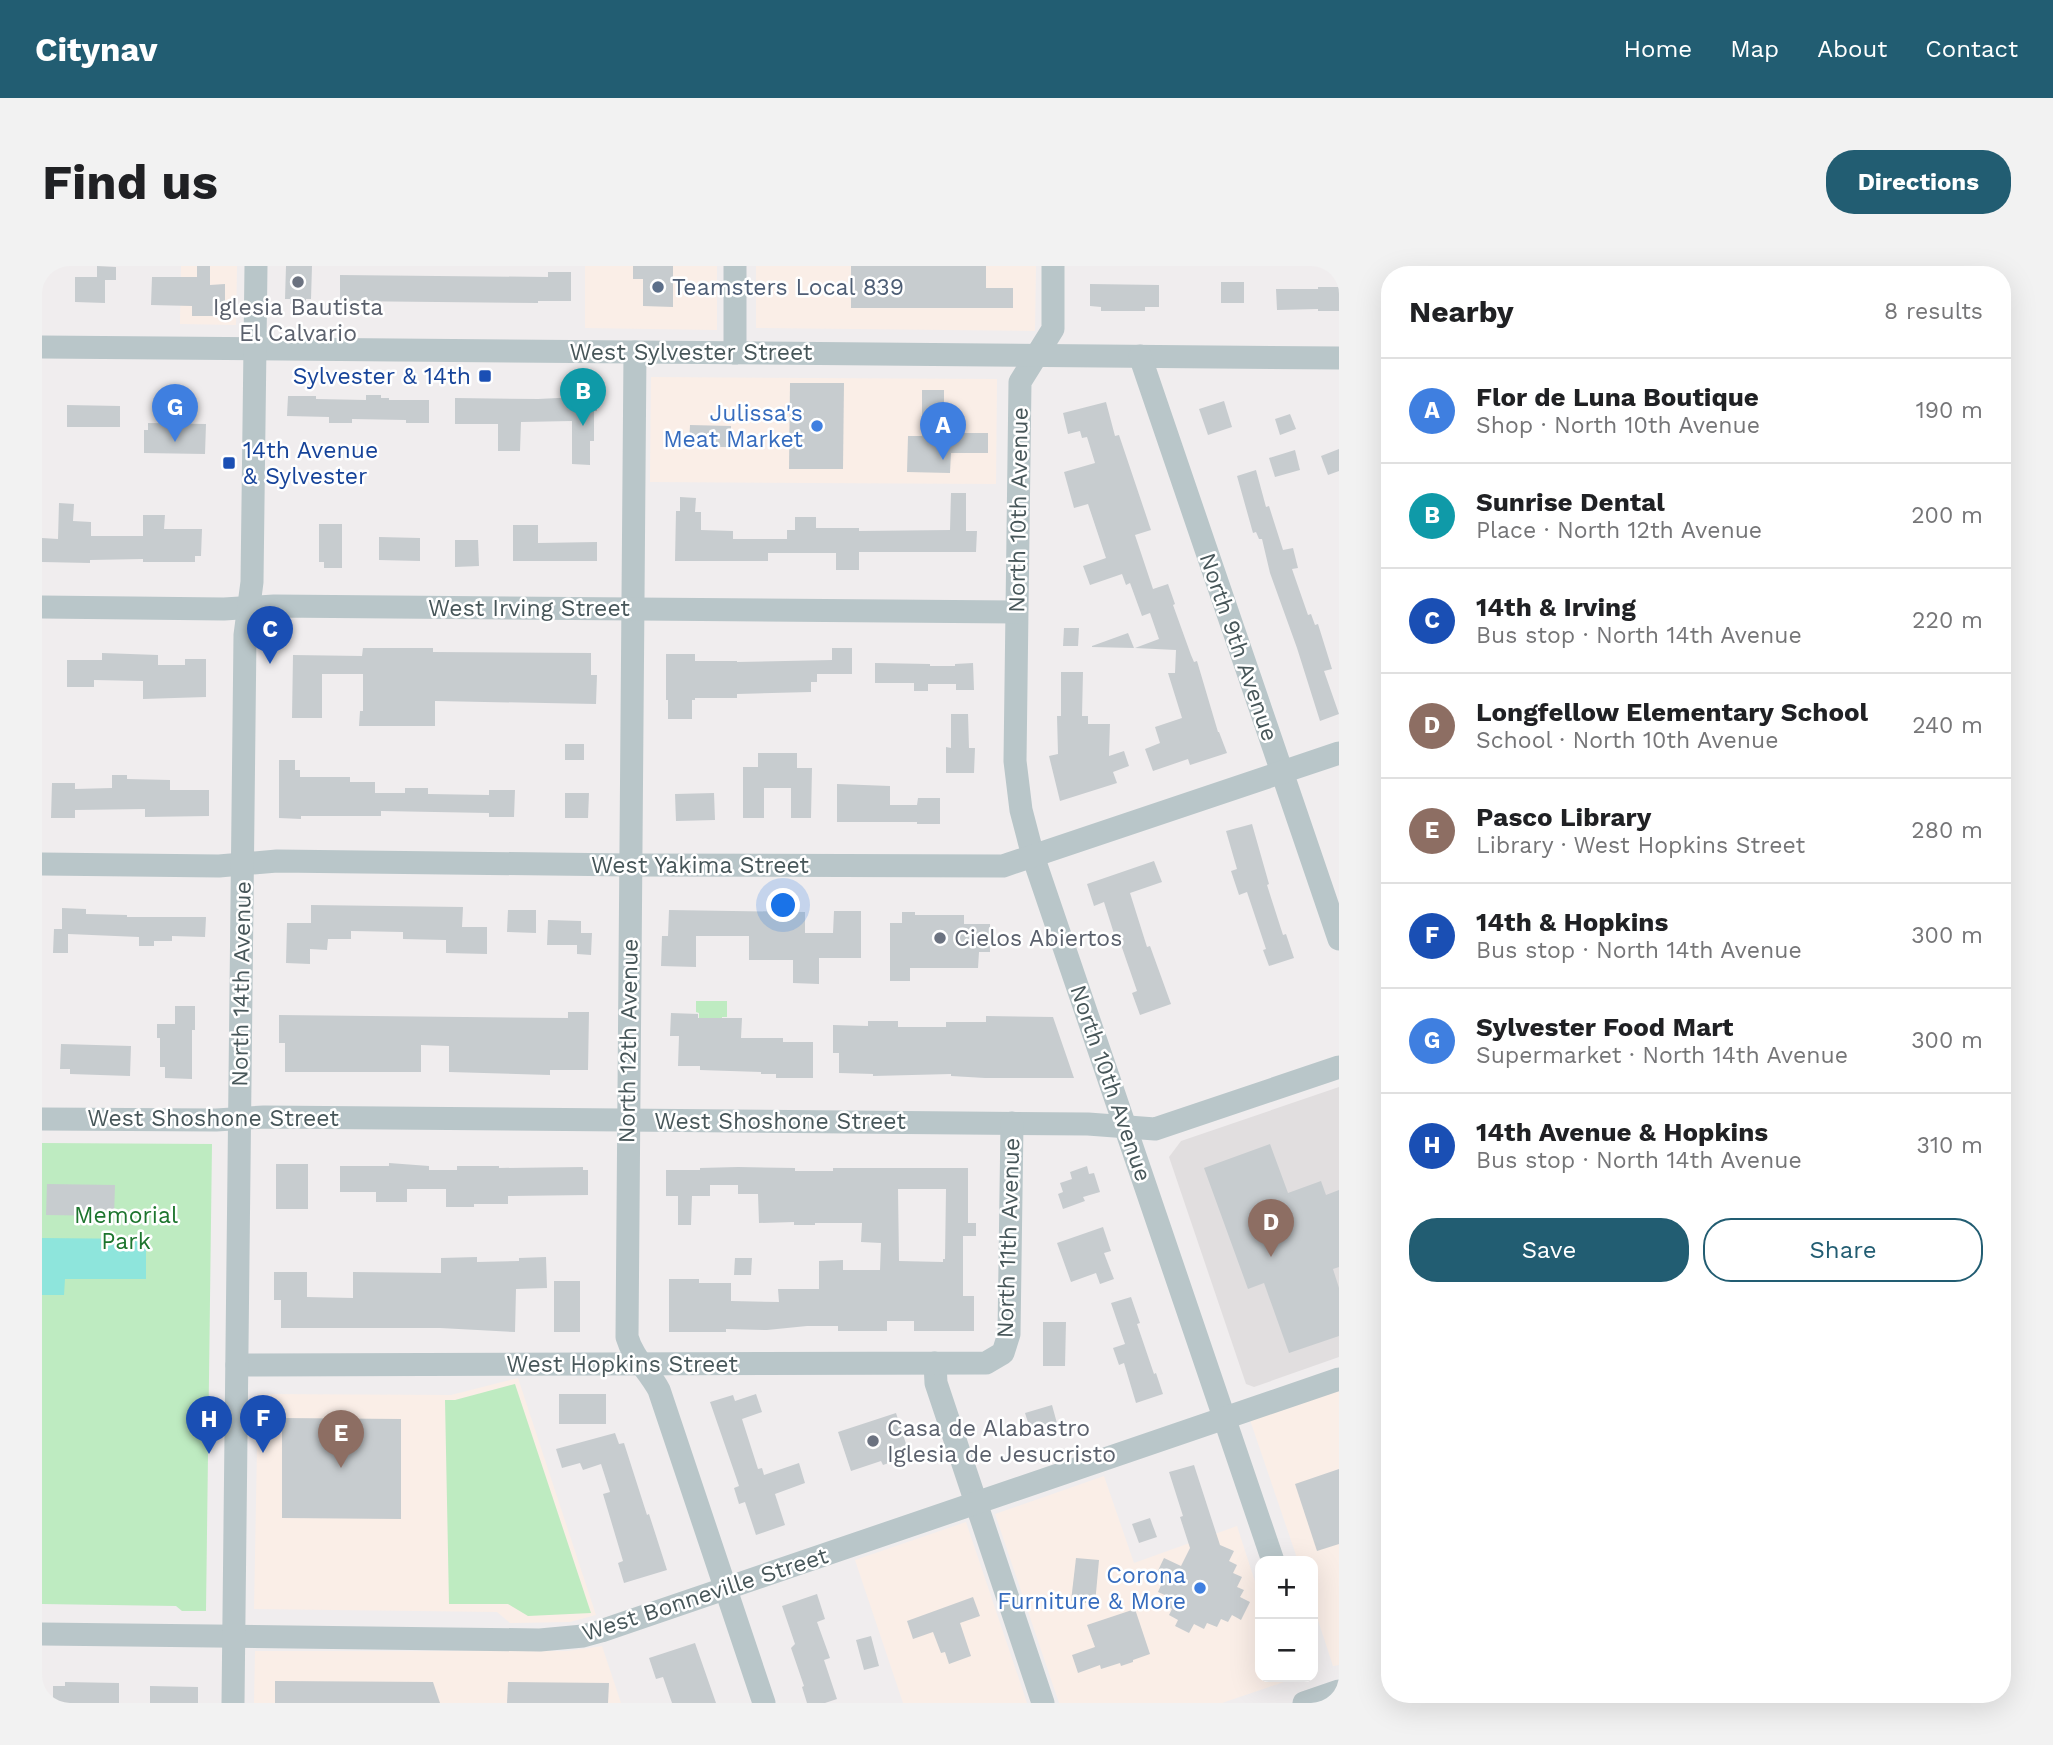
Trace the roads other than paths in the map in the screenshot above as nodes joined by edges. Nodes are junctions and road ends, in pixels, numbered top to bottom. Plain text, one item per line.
1 (256, 266) edge
2 (735, 266) edge
3 (1053, 266) edge
4 (42, 347) edge
5 (255, 349) junction
6 (635, 352) junction
7 (735, 353) junction
8 (1036, 355) junction
9 (1140, 356) junction
10 (1339, 358) edge
11 (42, 607) edge
12 (249, 608) junction
13 (632, 609) junction
14 (1016, 612) junction
15 (1339, 753) edge
16 (1282, 772) junction
17 (1034, 856) junction
18 (42, 864) edge
19 (243, 864) junction
20 (630, 865) junction
21 (1339, 939) edge
22 (1339, 1067) edge
23 (42, 1118) edge
24 (240, 1119) junction
25 (628, 1120) junction
26 (1012, 1123) junction
27 (1126, 1127) junction
28 (1003, 1353) joint
29 (935, 1363) junction
30 (639, 1364) junction
31 (237, 1365) junction
32 (1339, 1379) edge
33 (1224, 1418) junction
34 (976, 1503) junction
35 (1271, 1556) edge
36 (726, 1588) junction
37 (42, 1634) edge
38 (234, 1636) junction
39 (233, 1703) edge
40 (765, 1703) edge
41 (1043, 1703) edge

1 - 5 street, North 14th Avenue
2 - 7 street
3 - 8 street, North 10th Avenue
4 - 5 street, West Sylvester Street
5 - 6 street, West Sylvester Street
5 - 12 street, North 14th Avenue
6 - 7 street, West Sylvester Street
6 - 13 street, North 12th Avenue
7 - 8 street, West Sylvester Street
8 - 9 street, West Sylvester Street
8 - 14 street, North 10th Avenue
9 - 10 street, West Sylvester Street
9 - 16 street, North 9th Avenue
11 - 12 street, West Irving Street
12 - 13 street, West Irving Street
12 - 19 street, North 14th Avenue
13 - 14 street, West Irving Street
13 - 20 street, North 12th Avenue
14 - 17 street, North 10th Avenue
15 - 16 street, West Yakima Street
16 - 17 street, West Yakima Street
16 - 21 street, North 9th Avenue
17 - 20 street, West Yakima Street
17 - 27 street, North 10th Avenue
18 - 19 street, West Yakima Street
19 - 20 street, West Yakima Street
19 - 24 street, North 14th Avenue
20 - 25 street, North 12th Avenue
22 - 27 street, West Shoshone Street
23 - 24 street, West Shoshone Street
24 - 25 street, West Shoshone Street
24 - 31 street, North 14th Avenue
25 - 26 street, West Shoshone Street
25 - 30 street, North 12th Avenue
26 - 27 street, West Shoshone Street
26 - 28 street, North 11th Avenue
27 - 33 street, North 10th Avenue
28 - 29 street, West Hopkins Street
29 - 30 street, West Hopkins Street
29 - 34 street
30 - 31 street, West Hopkins Street
30 - 36 street, North 12th Avenue
31 - 38 street, North 14th Avenue
32 - 33 street, West Bonneville Street
33 - 34 street, West Bonneville Street
33 - 35 street, North 10th Avenue
34 - 36 street, West Bonneville Street
34 - 41 street
36 - 38 street, West Bonneville Street
36 - 40 street, North 12th Avenue
37 - 38 street, West Bonneville Street
38 - 39 street, North 14th Avenue

